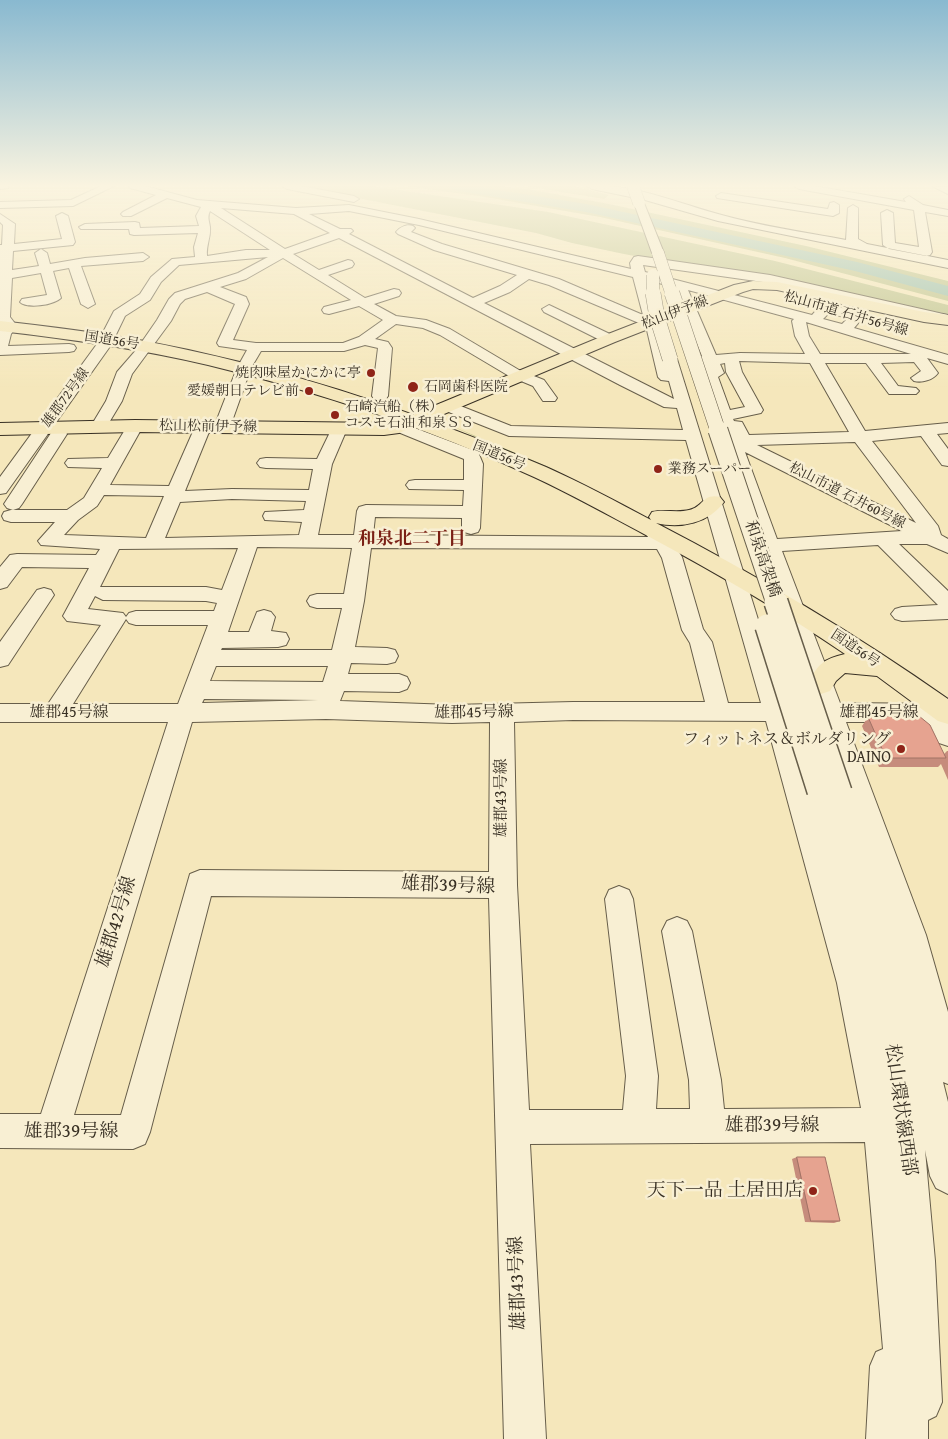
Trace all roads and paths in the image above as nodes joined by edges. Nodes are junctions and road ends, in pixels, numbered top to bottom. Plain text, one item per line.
1 (53, 253) edge
2 (53, 253) edge
3 (80, 253) edge
4 (103, 253) edge
5 (108, 253) edge
6 (121, 253) edge
7 (201, 253) edge
8 (278, 253) edge
9 (284, 253) joint
10 (377, 253) edge
11 (416, 253) edge
12 (470, 253) edge
13 (515, 253) edge
14 (545, 253) edge
15 (642, 253) edge
16 (647, 253) edge
17 (892, 253) edge
18 (176, 256) junction
19 (42, 257) junction
20 (143, 257) dead end
21 (10, 259) edge
22 (118, 259) junction
23 (202, 260) junction
24 (394, 262) junction
25 (501, 262) junction
26 (948, 264) edge
27 (648, 268) junction
28 (577, 269) dead end
29 (487, 272) dead end
30 (529, 273) junction
31 (318, 274) junction
32 (552, 276) junction
33 (331, 283) junction
34 (679, 285) junction
35 (207, 287) junction
36 (394, 293) dead end
37 (720, 296) junction
38 (514, 299) dead end
39 (363, 302) junction
40 (473, 303) junction
41 (88, 304) dead end
42 (690, 308) junction
43 (549, 309) dead end
44 (615, 309) junction
45 (329, 310) dead end
46 (486, 310) junction
47 (800, 314) junction
48 (948, 319) edge
49 (393, 320) junction
50 (579, 324) junction
51 (5, 325) edge
52 (668, 325) junction
53 (900, 329) dead end
54 (915, 333) dead end
55 (109, 335) junction
56 (609, 339) junction
57 (364, 340) junction
58 (149, 342) junction
59 (868, 342) junction
60 (895, 344) junction
61 (948, 345) edge
62 (69, 348) dead end
63 (0, 350) edge
64 (572, 354) junction
65 (719, 354) junction
66 (922, 355) junction
67 (664, 356) junction
68 (250, 358) junction
69 (815, 359) junction
70 (948, 360) edge
71 (665, 374) junction
72 (521, 375) junction
73 (737, 379) junction
74 (720, 381) junction
75 (625, 382) junction
76 (549, 398) dead end
77 (375, 400) junction
78 (674, 404) junction
79 (732, 414) junction
80 (423, 417) junction
81 (99, 426) junction
82 (134, 426) junction
83 (926, 426) junction
84 (44, 427) junction
85 (64, 427) junction
86 (212, 427) junction
87 (0, 428) edge
88 (948, 428) edge
89 (339, 429) junction
90 (362, 429) junction
91 (688, 435) junction
92 (860, 437) junction
93 (742, 447) junction
94 (948, 461) edge
95 (74, 462) dead end
96 (113, 463) junction
97 (266, 463) dead end
98 (322, 464) junction
99 (125, 479) dead end
100 (415, 484) dead end
101 (473, 485) junction
102 (0, 489) edge
103 (176, 489) junction
104 (98, 490) junction
105 (315, 496) junction
106 (713, 502) junction
107 (471, 512) junction
108 (71, 516) junction
109 (272, 516) dead end
110 (312, 516) junction
111 (661, 538) junction
112 (883, 539) junction
113 (250, 541) junction
114 (307, 541) junction
115 (113, 542) junction
116 (362, 542) junction
117 (470, 542) junction
118 (942, 542) edge
119 (153, 544) junction
120 (770, 546) junction
121 (102, 562) junction
122 (733, 566) junction
123 (0, 582) edge
124 (783, 584) junction
125 (103, 593) dead end
126 (44, 595) dead end
127 (317, 600) dead end
128 (354, 600) junction
129 (948, 603) edge
130 (792, 608) junction
131 (227, 609) junction
132 (948, 612) edge
133 (902, 614) dead end
134 (264, 617) dead end
135 (136, 618) dead end
136 (212, 649) junction
137 (387, 656) dead end
138 (341, 657) junction
139 (0, 659) edge
140 (884, 668) junction
141 (399, 683) dead end
142 (821, 684) junction
143 (948, 690) edge
144 (331, 694) junction
145 (191, 701) junction
146 (502, 712) junction
147 (719, 712) junction
148 (774, 712) junction
149 (913, 712) junction
150 (0, 713) edge
151 (55, 713) junction
152 (832, 713) junction
153 (948, 713) edge
154 (948, 736) edge
155 (830, 792) joint
156 (503, 885) junction
157 (615, 914) dead end
158 (678, 931) dead end
159 (948, 1068) edge
160 (917, 1125) edge
161 (638, 1126) junction
162 (708, 1126) junction
163 (512, 1127) junction
164 (52, 1132) junction
165 (1, 1134) edge
166 (948, 1176) edge
167 (893, 1250) junction
168 (525, 1439) edge
169 (887, 1439) edge
170 (906, 1439) edge
171 (923, 1439) edge

1 - 19 street
2 - 19 street
3 - 41 street
4 - 22 street
5 - 18 street
6 - 22 street
7 - 23 street
8 - 23 street
9 - 31 street
9 - 35 street
10 - 24 street
11 - 24 street
12 - 25 street
13 - 25 street
14 - 27 street, 松山市道 石井56号線
15 - 27 street
16 - 27 street, bridge
17 - 26 street
18 - 23 street
18 - 55 street, 雄郡72号線
19 - 21 street
19 - 21 street
19 - 21 street
19 - 51 street
20 - 22 street
21 - 51 street
24 - 40 street
25 - 29 street
25 - 30 street
25 - 32 street
27 - 34 street
27 - 34 street, 松山市道 石井56号線
27 - 48 street
27 - 52 street, bridge
27 - 52 street
27 - 65 street, bridge
27 - 67 street, bridge
28 - 32 street
30 - 32 street
30 - 40 street
31 - 33 street
31 - 33 street
32 - 44 street
33 - 39 street
34 - 37 street, 松山市道 石井56号線
34 - 42 street
35 - 58 street
35 - 68 street
36 - 39 street
37 - 42 main road, 松山伊予線
37 - 47 street, 松山市道 石井56号線
37 - 48 main road, 松山伊予線
38 - 46 street
39 - 45 street
39 - 49 street
40 - 46 street
42 - 52 main road, 松山伊予線
42 - 65 street
43 - 50 street
44 - 50 street
44 - 52 street
46 - 64 street
47 - 59 street
47 - 69 street
49 - 57 street
49 - 72 street
50 - 56 street
51 - 55 main road, 国道56号
51 - 63 street
52 - 56 main road, 松山伊予線
52 - 67 street
52 - 155 street, 和泉高架橋, bridge
53 - 60 street
54 - 60 street
55 - 58 main road, 国道56号
55 - 84 street, 雄郡72号線
56 - 64 main road, 松山伊予線
57 - 68 street
57 - 77 street
58 - 68 main road, 国道56号
58 - 81 street
59 - 60 street, 松山市道 石井56号線
59 - 66 street
59 - 66 street
59 - 69 street
60 - 66 street, 松山市道 石井56号線
61 - 66 street
62 - 63 street
64 - 72 main road, 松山伊予線
64 - 75 street
65 - 67 street
65 - 69 street
65 - 73 street
65 - 74 street
65 - 93 street
66 - 70 street, 松山市道 石井56号線
67 - 71 street
67 - 91 street
68 - 77 main road, 国道56号
68 - 86 street
69 - 92 street
71 - 75 street
71 - 78 street
72 - 76 street
72 - 80 main road, 松山伊予線
73 - 74 street
73 - 79 street
74 - 79 street
75 - 78 street
77 - 80 main road, 国道56号
77 - 90 main road
78 - 91 street
79 - 93 street
80 - 90 main road, 松山松前伊予線
80 - 91 street
80 - 101 street
80 - 111 main road, 国道56号
81 - 82 main road, 松山松前伊予線
81 - 85 main road, 松山松前伊予線
82 - 86 main road, 松山松前伊予線
82 - 96 street
83 - 88 street
83 - 92 street
83 - 94 street
84 - 85 main road, 松山松前伊予線
84 - 87 main road, 松山松前伊予線
84 - 102 street, 雄郡72号線
85 - 108 street
86 - 89 main road, 松山松前伊予線
86 - 103 street
89 - 90 main road, 松山松前伊予線
89 - 98 street
91 - 106 street
92 - 93 street
92 - 118 street
93 - 118 street, 松山市道 石井60号線
93 - 120 street
95 - 96 street
96 - 104 street
97 - 98 street
98 - 105 street
99 - 103 street
100 - 101 street
101 - 107 street
103 - 104 street
103 - 105 street
103 - 119 street
104 - 108 street
105 - 110 street
106 - 111 main road
106 - 122 street
107 - 116 street
107 - 117 street
108 - 115 street
109 - 110 street
110 - 114 street
111 - 117 street
111 - 122 main road, 国道56号
111 - 122 main road, 国道56号
111 - 147 street
112 - 118 street
112 - 120 street
112 - 129 street
113 - 114 street
113 - 119 street
113 - 131 street, 雄郡42号線
114 - 116 street
115 - 119 street
115 - 121 street
116 - 117 street
116 - 128 street
120 - 124 street
121 - 123 street
121 - 151 street
122 - 124 main road, 国道56号
122 - 130 main road, 国道56号
122 - 148 street
124 - 130 street
124 - 143 main road, 国道56号
125 - 131 street
126 - 139 street
127 - 128 street
128 - 138 street
130 - 140 main road, 国道56号
130 - 142 street
131 - 135 street
131 - 136 street, 雄郡42号線
132 - 133 street
134 - 136 street
136 - 138 street
136 - 145 street, 雄郡42号線
137 - 138 street
138 - 144 street
140 - 142 main road
140 - 153 main road, 国道56号
141 - 144 street
142 - 152 street
144 - 145 street, 雄郡45号線
144 - 146 street, 雄郡45号線
145 - 151 street, 雄郡45号線
145 - 164 street, 雄郡42号線
146 - 147 street, 雄郡45号線
146 - 156 street, 雄郡43号線
147 - 148 street, 雄郡45号線
148 - 152 street, 雄郡45号線
148 - 160 street
149 - 152 street, 雄郡45号線
149 - 153 street, 雄郡45号線
149 - 154 street
150 - 151 street, 雄郡45号線
152 - 159 street
155 - 160 street, 松山環状線西部
156 - 163 street, 雄郡39号線
156 - 164 street, 雄郡39号線
157 - 161 street
158 - 162 street
160 - 162 street, 雄郡39号線
160 - 166 street, 松山環状線西部
160 - 167 street
160 - 171 street, 松山環状線西部
161 - 162 street, 雄郡39号線
161 - 163 street, 雄郡39号線
163 - 168 street, 雄郡43号線
164 - 165 street, 雄郡39号線
167 - 169 street
167 - 170 street

